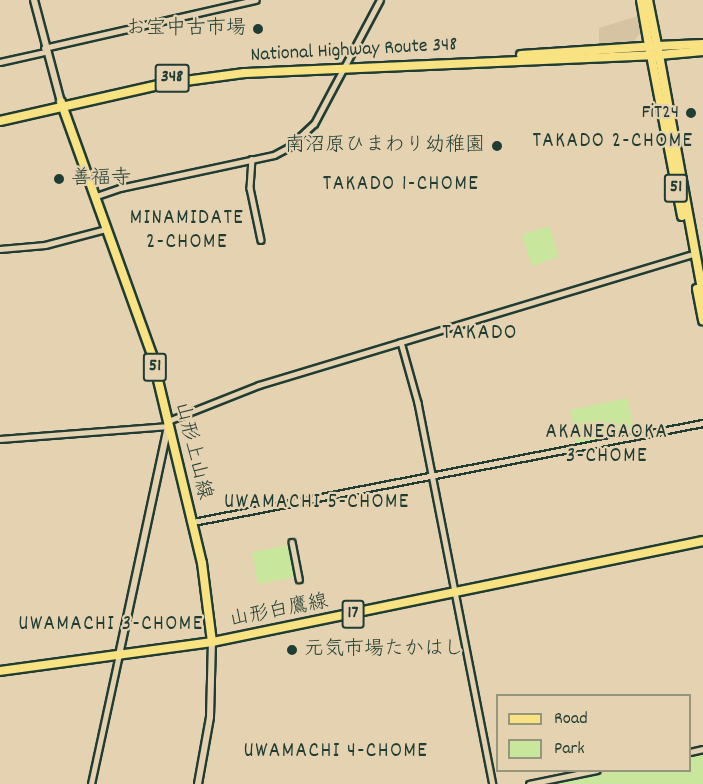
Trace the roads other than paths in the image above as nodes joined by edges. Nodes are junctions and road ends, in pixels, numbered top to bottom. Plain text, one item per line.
1 (34, 0) edge
2 (256, 0) edge
3 (380, 0) edge
4 (641, 0) edge
5 (648, 0) edge
6 (703, 44) edge
7 (45, 50) junction
8 (654, 51) junction
9 (703, 51) edge
10 (0, 62) edge
11 (346, 64) junction
12 (61, 105) junction
13 (0, 116) edge
14 (0, 121) edge
15 (252, 159) junction
16 (94, 197) junction
17 (106, 229) junction
18 (261, 240) dead end
19 (0, 249) edge
20 (690, 255) junction
21 (703, 295) edge
22 (703, 320) edge
23 (401, 342) junction
24 (168, 423) junction
25 (703, 423) edge
26 (0, 439) edge
27 (432, 476) junction
28 (193, 522) junction
29 (703, 541) edge
30 (291, 542) dead end
31 (299, 579) dead end
32 (455, 593) junction
33 (212, 642) junction
34 (119, 655) junction
35 (0, 671) edge
36 (592, 772) edge
37 (91, 784) edge
38 (198, 784) edge
39 (493, 784) edge
40 (529, 784) edge

1 - 7 street
2 - 7 street
3 - 11 street
4 - 8 main road
5 - 8 main road
6 - 8 main road
7 - 10 street
7 - 12 street
8 - 9 main road
8 - 11 main road, National Highway Route 348 / 348
8 - 20 main road, 51
8 - 21 main road, 51
11 - 12 main road, National Highway Route 348 / 348
11 - 15 street
12 - 13 main road, National Highway Route 348 / 348
12 - 14 main road, National Highway Route 348 / 348
12 - 16 main road, 山形上山線 / 51
15 - 16 street
15 - 18 street
16 - 17 main road, 山形上山線 / 51
17 - 19 street
17 - 24 main road, 山形上山線 / 51
20 - 22 main road, 51
20 - 23 street
23 - 24 street
23 - 27 street
24 - 26 street
24 - 28 main road, 山形上山線 / 51
24 - 34 street
25 - 27 street
27 - 28 street
27 - 32 street
28 - 33 main road, 山形上山線 / 51
29 - 32 main road, 山形白鷹線 / 17
30 - 31 street
32 - 33 main road, 山形白鷹線 / 17
32 - 39 street
33 - 34 main road, 山形白鷹線 / 17
33 - 38 street
34 - 35 main road, 山形白鷹線 / 17
34 - 37 street
36 - 40 street

